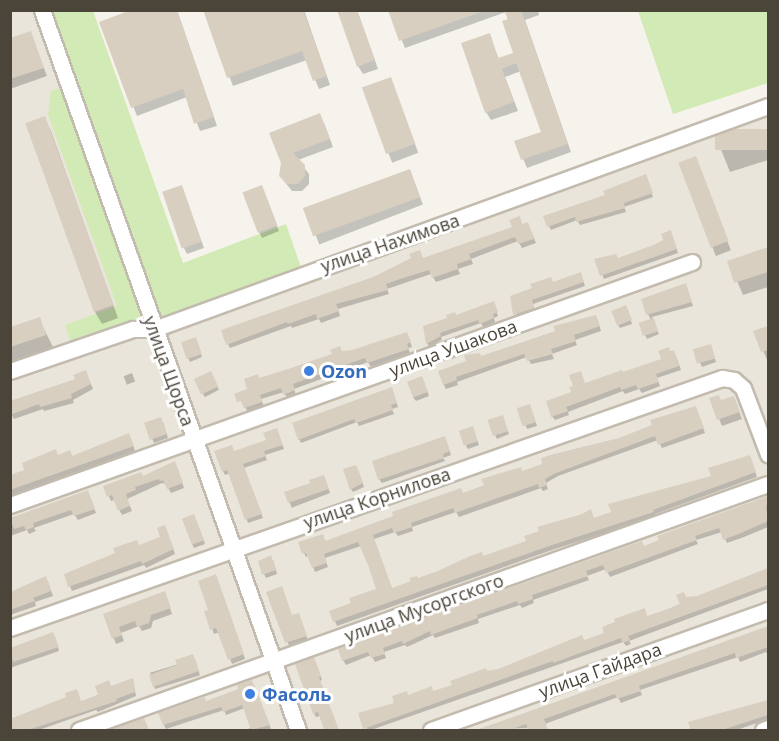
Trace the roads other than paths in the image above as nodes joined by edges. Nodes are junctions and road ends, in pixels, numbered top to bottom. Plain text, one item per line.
1 (42, 10) edge
2 (768, 106) edge
3 (692, 262) dead end
4 (154, 329) junction
5 (10, 371) edge
6 (194, 440) junction
7 (768, 454) edge
8 (768, 484) edge
9 (10, 506) edge
10 (232, 549) junction
11 (768, 610) edge
12 (10, 628) edge
13 (274, 662) junction
14 (768, 728) edge
15 (79, 730) edge
16 (298, 730) edge
17 (430, 730) edge
18 (763, 730) edge

1 - 4 street, улица Щорса
2 - 4 street, улица Нахимова
3 - 6 street, улица Ушакова
4 - 5 street, улица Нахимова
4 - 6 street, улица Щорса
6 - 9 street, улица Ушакова
6 - 10 street, улица Щорса
7 - 10 street, улица Корнилова
8 - 13 street, улица Мусоргского
10 - 12 street, улица Корнилова
10 - 13 street, улица Щорса
11 - 17 street, улица Гайдара
13 - 15 street, улица Мусоргского
13 - 16 street, улица Щорса
14 - 18 street

